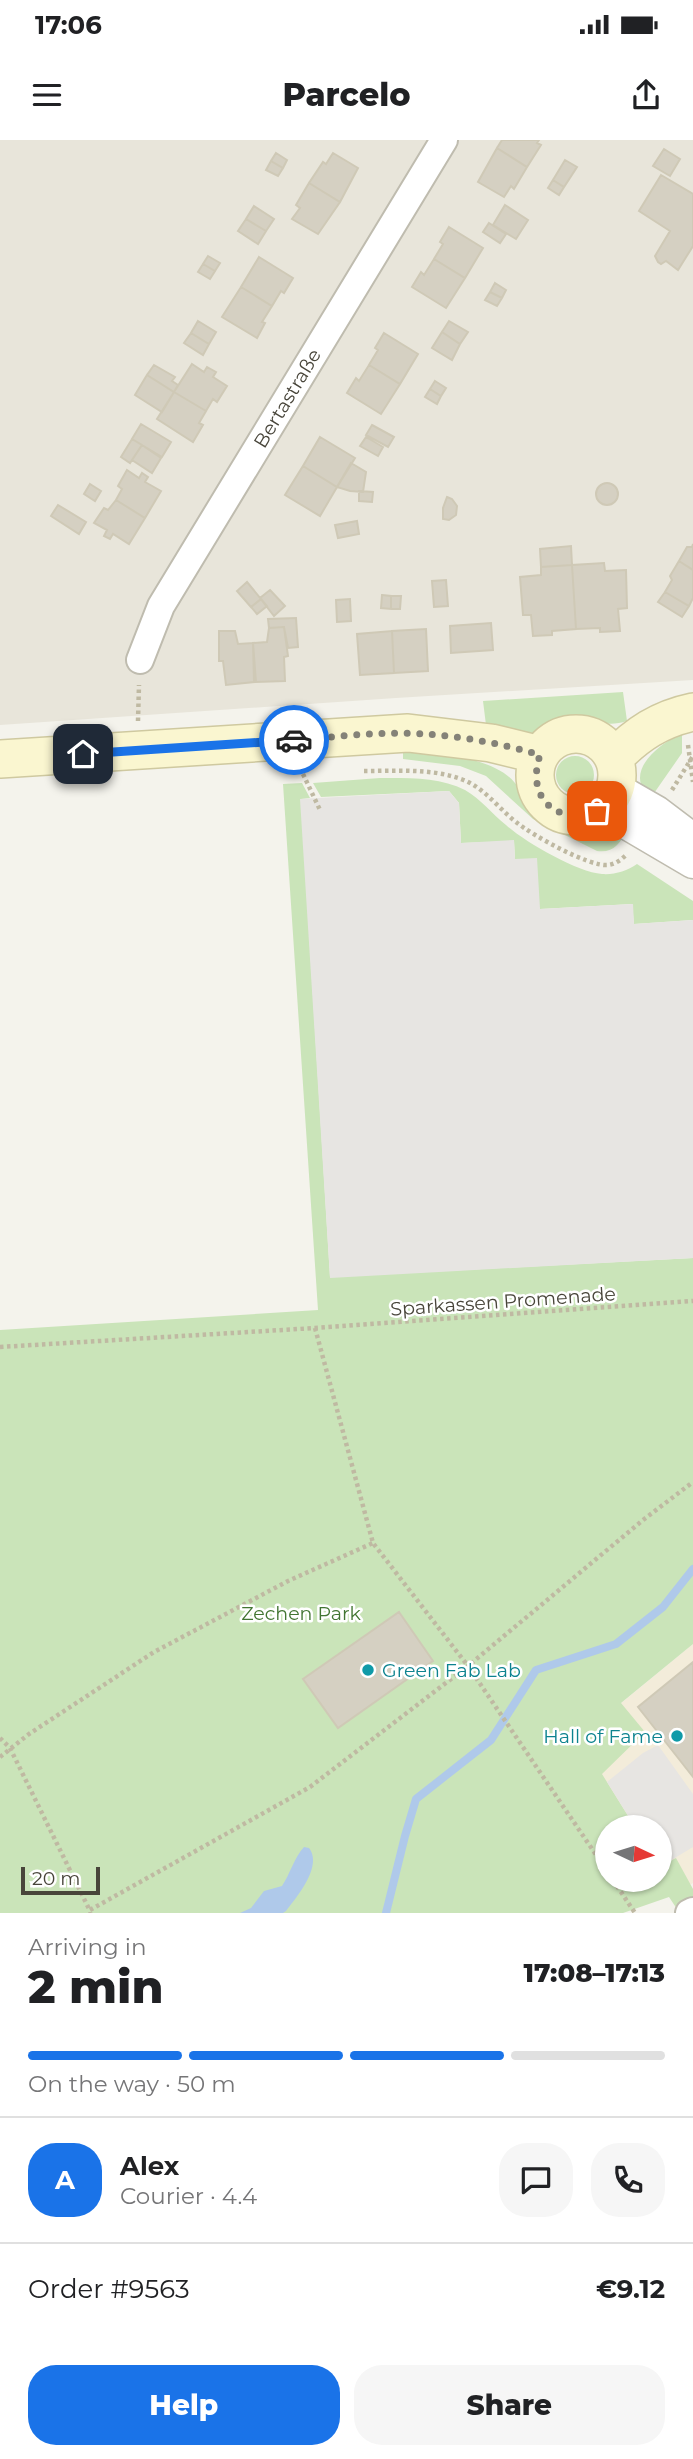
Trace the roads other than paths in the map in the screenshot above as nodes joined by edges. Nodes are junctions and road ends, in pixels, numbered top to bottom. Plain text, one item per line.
1 (444, 140) edge
2 (140, 660) dead end
3 (693, 712) edge
4 (0, 759) edge
5 (538, 768) junction
6 (609, 786) junction
7 (693, 840) edge
8 (693, 862) edge

1 - 2 street, Bertastraße
3 - 6 main road
4 - 5 main road
5 - 6 main road
5 - 6 main road
6 - 7 street
6 - 8 street

